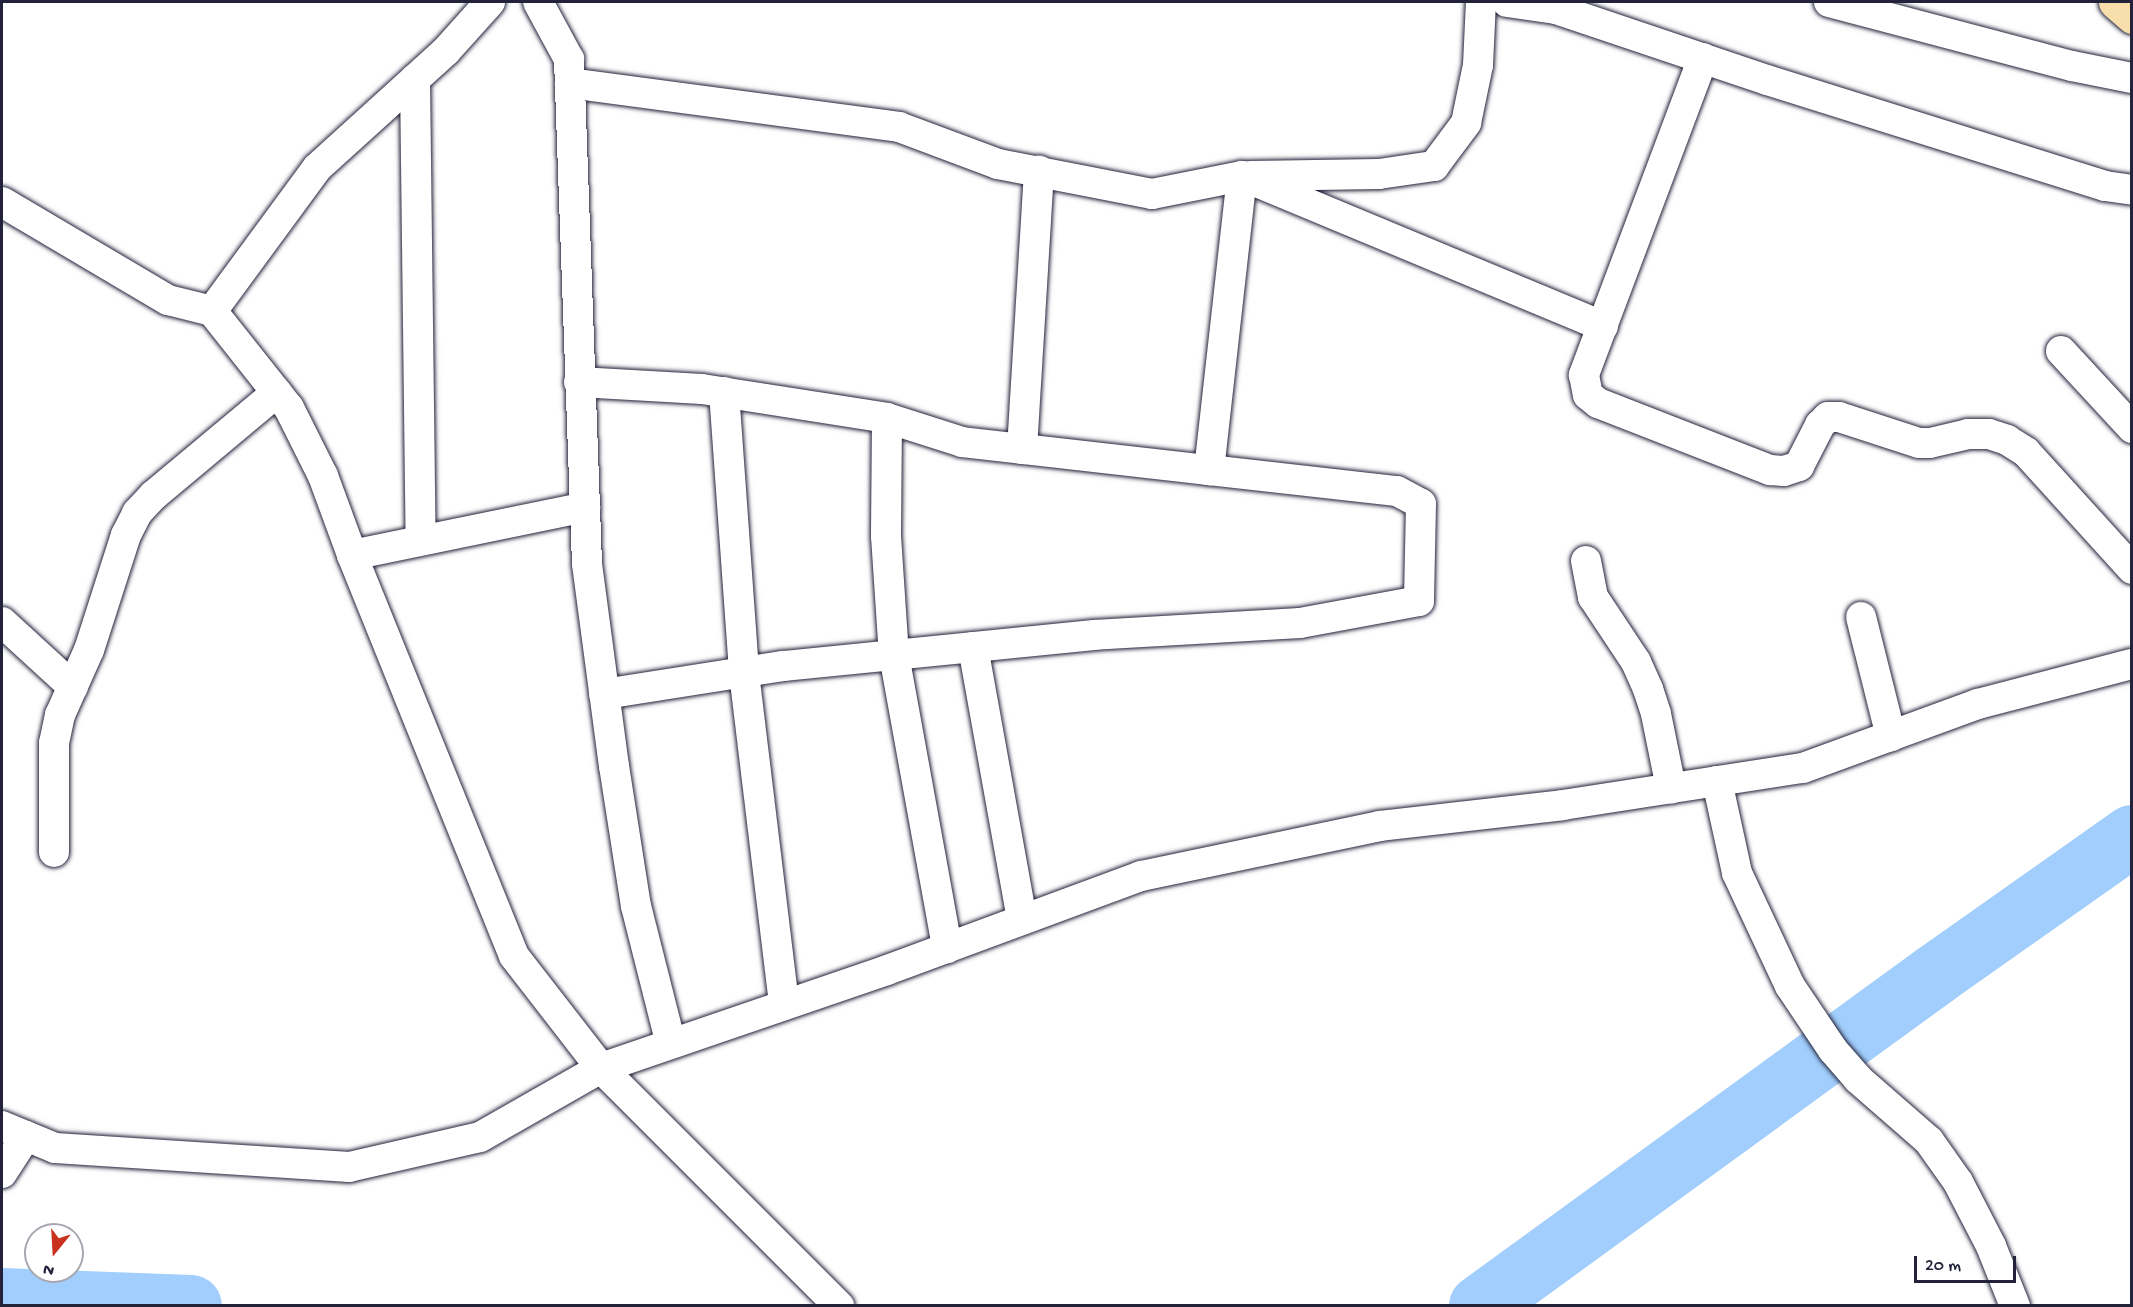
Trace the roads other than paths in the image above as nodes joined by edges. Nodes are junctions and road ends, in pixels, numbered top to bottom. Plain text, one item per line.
1 (490, 2) edge
2 (538, 2) edge
3 (1481, 2) edge
4 (1507, 2) edge
5 (1829, 2) edge
6 (2115, 2) edge
7 (2132, 17) edge
8 (1703, 58) junction
9 (2132, 78) edge
10 (415, 79) junction
11 (570, 83) junction
12 (1039, 171) junction
13 (1242, 176) junction
14 (2132, 190) edge
15 (2, 202) edge
16 (212, 311) junction
17 (1603, 326) junction
18 (2061, 351) dead end
19 (579, 382) junction
20 (277, 392) junction
21 (723, 393) junction
22 (887, 418) junction
23 (2132, 428) edge
24 (1022, 449) junction
25 (1209, 470) junction
26 (585, 507) junction
27 (421, 540) junction
28 (352, 555) junction
29 (1586, 561) dead end
30 (2132, 569) edge
31 (1861, 617) dead end
32 (2, 622) edge
33 (973, 647) junction
34 (894, 655) junction
35 (2132, 664) edge
36 (744, 673) junction
37 (73, 687) junction
38 (604, 694) junction
39 (1891, 736) junction
40 (1717, 781) junction
41 (1671, 788) junction
42 (54, 852) dead end
43 (1022, 920) junction
44 (947, 948) junction
45 (784, 1005) junction
46 (671, 1044) junction
47 (601, 1068) junction
48 (14, 1131) edge
49 (2, 1173) edge
50 (839, 1305) edge
51 (2015, 1305) edge

1 - 10 street
2 - 11 street
3 - 13 street
4 - 8 street
5 - 9 street
6 - 7 main road
8 - 14 street
8 - 17 street
10 - 16 street
10 - 27 street
11 - 12 street
11 - 19 street
12 - 13 street
12 - 24 street
13 - 17 street
13 - 25 street
15 - 16 street
16 - 20 street
17 - 30 street
18 - 23 street
19 - 21 street
19 - 26 street
20 - 28 street
20 - 37 street
21 - 22 street
21 - 36 street
22 - 24 street
22 - 34 street
24 - 25 street
25 - 33 street
26 - 27 street
26 - 38 street
27 - 28 street
28 - 47 street
29 - 41 street
31 - 39 street
32 - 37 street
33 - 34 street
33 - 43 street
34 - 36 street
34 - 44 street
35 - 39 street
36 - 38 street
36 - 45 street
37 - 42 street
38 - 46 street
39 - 40 street
40 - 41 street
40 - 51 street
41 - 43 street
43 - 44 street
44 - 45 street
45 - 46 street
46 - 47 street
47 - 48 street
47 - 50 street
48 - 49 street

